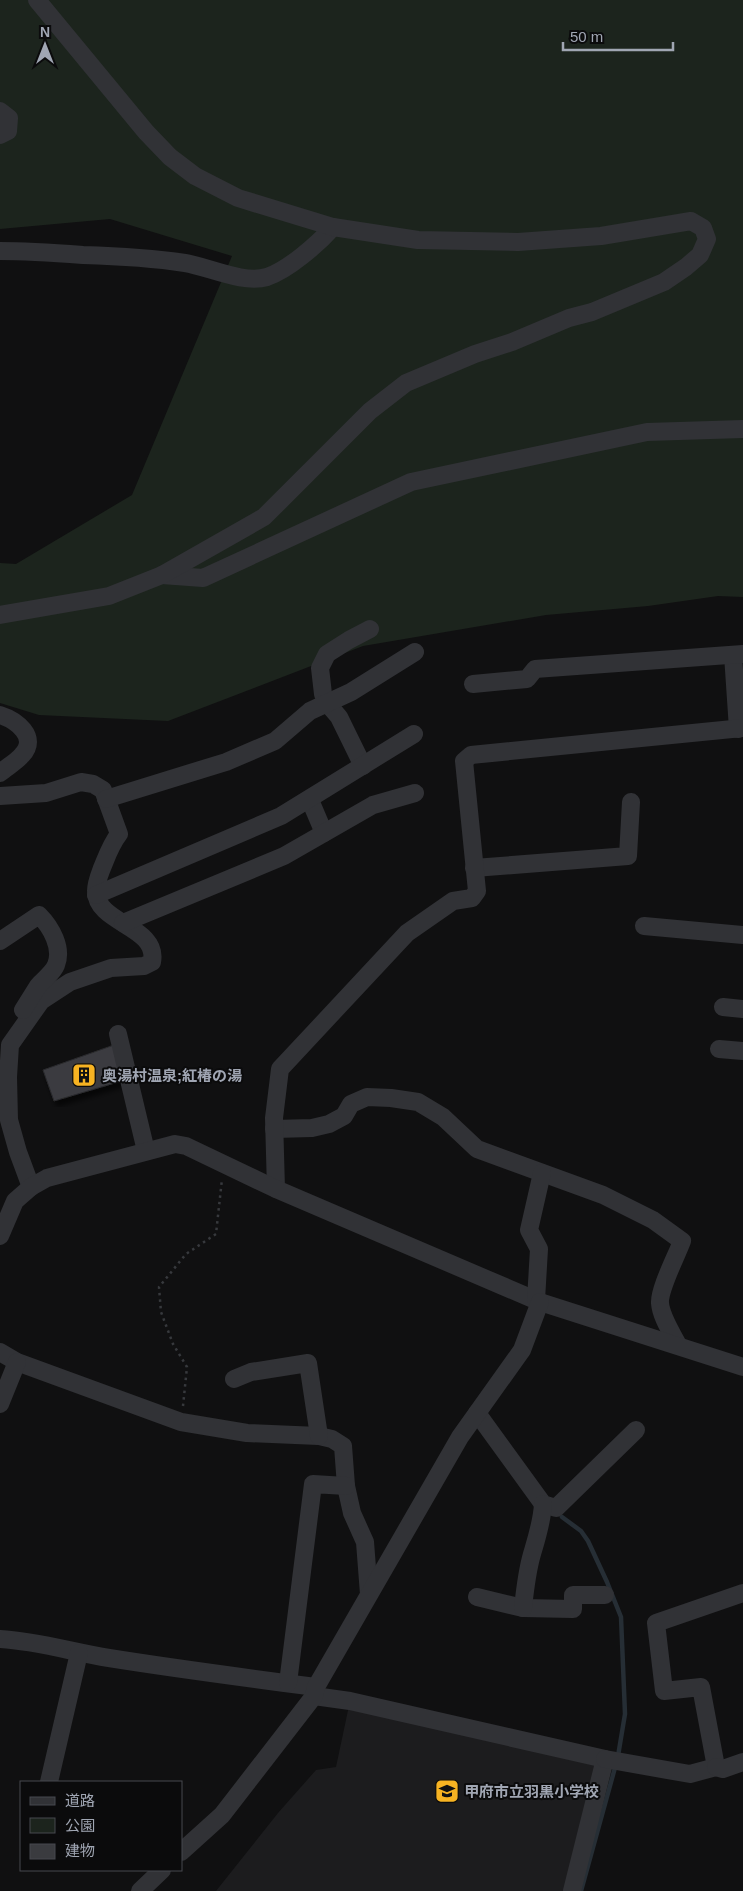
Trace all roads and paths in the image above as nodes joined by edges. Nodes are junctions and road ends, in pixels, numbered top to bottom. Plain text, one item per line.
1 (37, 0) edge
2 (0, 111) edge
3 (0, 135) edge
4 (333, 227) junction
5 (0, 251) edge
6 (743, 429) edge
7 (162, 575) junction
8 (0, 616) edge
9 (370, 629) dead end
10 (415, 652) dead end
11 (738, 655) edge
12 (473, 684) dead end
13 (327, 703) junction
14 (0, 714) edge
15 (740, 729) edge
16 (414, 734) dead end
17 (363, 766) junction
18 (0, 772) edge
19 (415, 793) dead end
20 (0, 796) edge
21 (106, 799) junction
22 (310, 800) junction
23 (631, 802) dead end
24 (324, 833) junction
25 (474, 868) junction
26 (96, 894) junction
27 (124, 923) junction
28 (644, 926) dead end
29 (743, 935) edge
30 (0, 941) edge
31 (723, 1007) dead end
32 (743, 1009) edge
33 (118, 1034) dead end
34 (10, 1045) junction
35 (718, 1049) dead end
36 (743, 1051) edge
37 (274, 1129) junction
38 (146, 1151) junction
39 (224, 1164) junction
40 (542, 1173) junction
41 (31, 1187) junction
42 (276, 1189) junction
43 (0, 1236) edge
44 (538, 1301) junction
45 (678, 1346) junction
46 (0, 1352) edge
47 (17, 1362) junction
48 (743, 1367) edge
49 (234, 1379) dead end
50 (0, 1404) edge
51 (477, 1413) junction
52 (181, 1422) junction
53 (636, 1430) dead end
54 (319, 1436) junction
55 (346, 1486) junction
56 (544, 1504) junction
57 (743, 1593) edge
58 (370, 1594) junction
59 (605, 1595) dead end
60 (477, 1596) dead end
61 (523, 1608) junction
62 (0, 1639) edge
63 (79, 1653) junction
64 (288, 1684) junction
65 (315, 1691) junction
66 (605, 1759) junction
67 (743, 1762) edge
68 (716, 1767) junction
69 (49, 1781) edge
70 (188, 1838) edge
71 (182, 1850) edge
72 (161, 1871) edge
73 (140, 1891) edge
74 (572, 1891) edge

1 - 4 street
2 - 3 street
4 - 5 street
4 - 7 street
6 - 7 street
7 - 8 street
9 - 13 street
10 - 13 street
11 - 12 street
11 - 15 street
13 - 17 street
13 - 21 street
14 - 18 street
15 - 25 street
16 - 17 street
17 - 22 street
19 - 24 street
20 - 21 street
21 - 26 street
22 - 24 street
22 - 26 street
23 - 25 street
24 - 27 street
25 - 37 street
26 - 27 street
27 - 34 street
28 - 29 street
30 - 34 street
31 - 32 street
33 - 38 street
34 - 41 street
35 - 36 street
37 - 40 street
37 - 42 street
38 - 39 street
38 - 41 street
39 - 42 street
39 - 52 path
40 - 44 street
40 - 45 street
41 - 43 street
42 - 44 street
44 - 45 street
44 - 51 street
45 - 48 street
46 - 47 street
47 - 50 street
47 - 52 street
49 - 54 street
51 - 56 street
51 - 58 street
52 - 54 street
53 - 56 street
54 - 55 street
55 - 58 street
55 - 64 street
56 - 61 street
57 - 68 street
58 - 65 street
59 - 61 street
60 - 61 street
62 - 63 street
63 - 64 street
63 - 69 street
64 - 65 street
65 - 66 street
65 - 70 street
66 - 68 street
66 - 74 street
67 - 68 street
70 - 71 street
72 - 73 street

